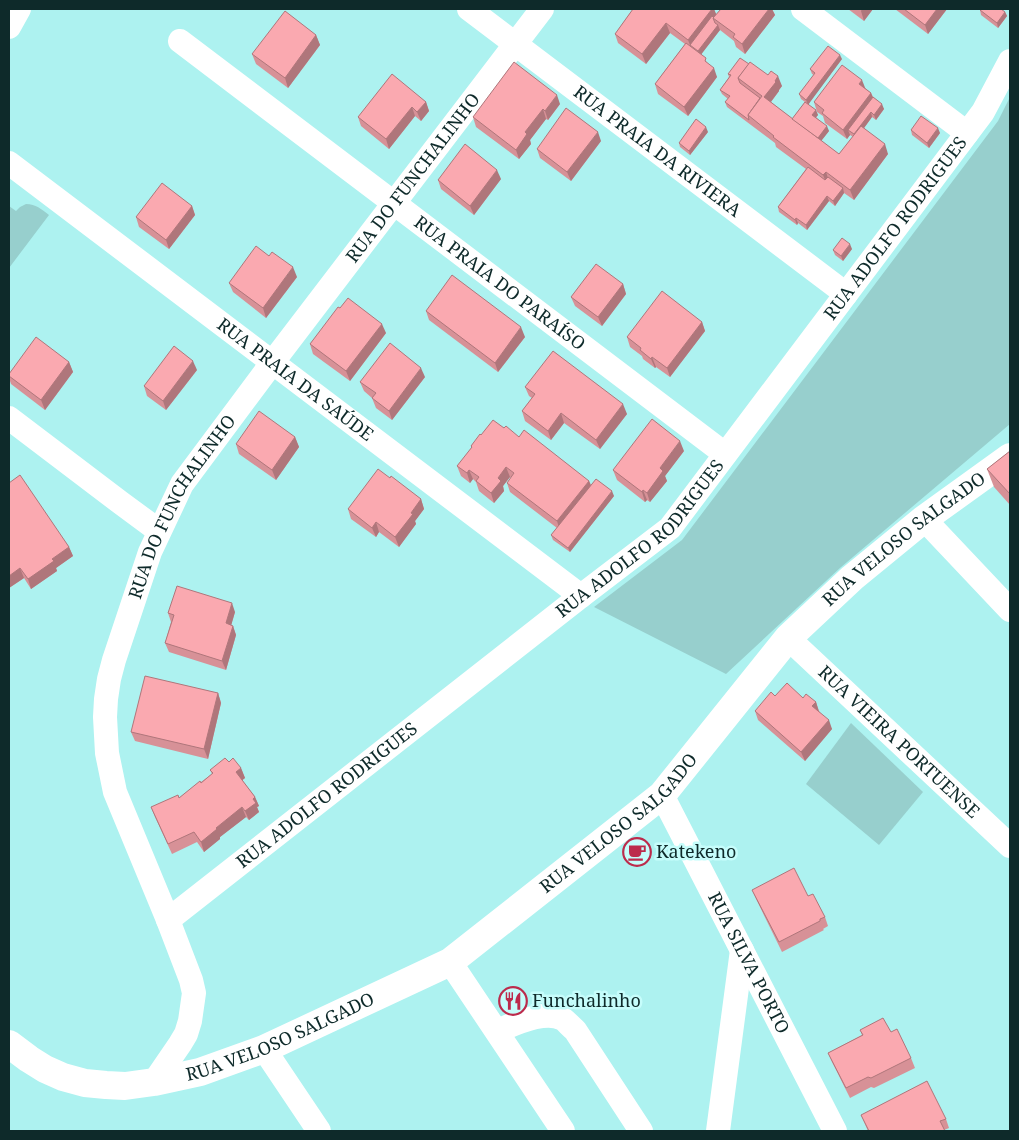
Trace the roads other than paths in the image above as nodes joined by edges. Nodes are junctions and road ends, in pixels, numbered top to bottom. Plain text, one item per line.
1 (19, 9) edge
2 (470, 9) edge
3 (542, 9) edge
4 (803, 9) edge
5 (9, 27) edge
6 (180, 41) dead end
7 (515, 43) junction
8 (1010, 61) edge
9 (967, 133) junction
10 (9, 163) edge
11 (394, 203) junction
12 (846, 294) junction
13 (272, 363) junction
14 (9, 418) edge
15 (725, 454) junction
16 (1010, 456) edge
17 (924, 519) junction
18 (160, 531) junction
19 (580, 596) junction
20 (1010, 610) edge
21 (788, 638) junction
22 (662, 795) junction
23 (1010, 846) edge
24 (168, 920) junction
25 (742, 950) junction
26 (450, 962) junction
27 (497, 1031) junction
28 (9, 1044) edge
29 (264, 1049) junction
30 (154, 1082) junction
31 (319, 1131) edge
32 (563, 1131) edge
33 (641, 1131) edge
34 (718, 1131) edge
35 (835, 1131) edge

1 - 5 street
2 - 7 street, RUA PRAIA DA RIVIERA
3 - 7 street, RUA DO FUNCHALINHO
4 - 9 street
6 - 11 street, RUA PRAIA DO PARAÍSO
7 - 11 street, RUA DO FUNCHALINHO
7 - 12 street, RUA PRAIA DA RIVIERA
8 - 9 street, RUA ADOLFO RODRIGUES
9 - 12 street, RUA ADOLFO RODRIGUES
10 - 13 street, RUA PRAIA DA SAÚDE
11 - 13 street, RUA DO FUNCHALINHO
11 - 15 street, RUA PRAIA DO PARAÍSO
12 - 15 street, RUA ADOLFO RODRIGUES
13 - 18 street, RUA DO FUNCHALINHO
13 - 19 street, RUA PRAIA DA SAÚDE
14 - 18 street
15 - 19 street, RUA ADOLFO RODRIGUES
16 - 17 street, RUA VELOSO SALGADO
17 - 20 street
17 - 21 street, RUA VELOSO SALGADO
18 - 24 street, RUA DO FUNCHALINHO
19 - 24 street, RUA ADOLFO RODRIGUES
21 - 22 street, RUA VELOSO SALGADO
21 - 23 street, RUA VIEIRA PORTUENSE
22 - 25 street, RUA SILVA PORTO
22 - 26 street, RUA VELOSO SALGADO
24 - 30 street, RUA DO FUNCHALINHO
25 - 34 street
25 - 35 street, RUA SILVA PORTO
26 - 27 street
26 - 29 street, RUA VELOSO SALGADO
27 - 32 street
27 - 33 street
28 - 30 street, RUA VELOSO SALGADO
29 - 30 street, RUA VELOSO SALGADO
29 - 31 street

